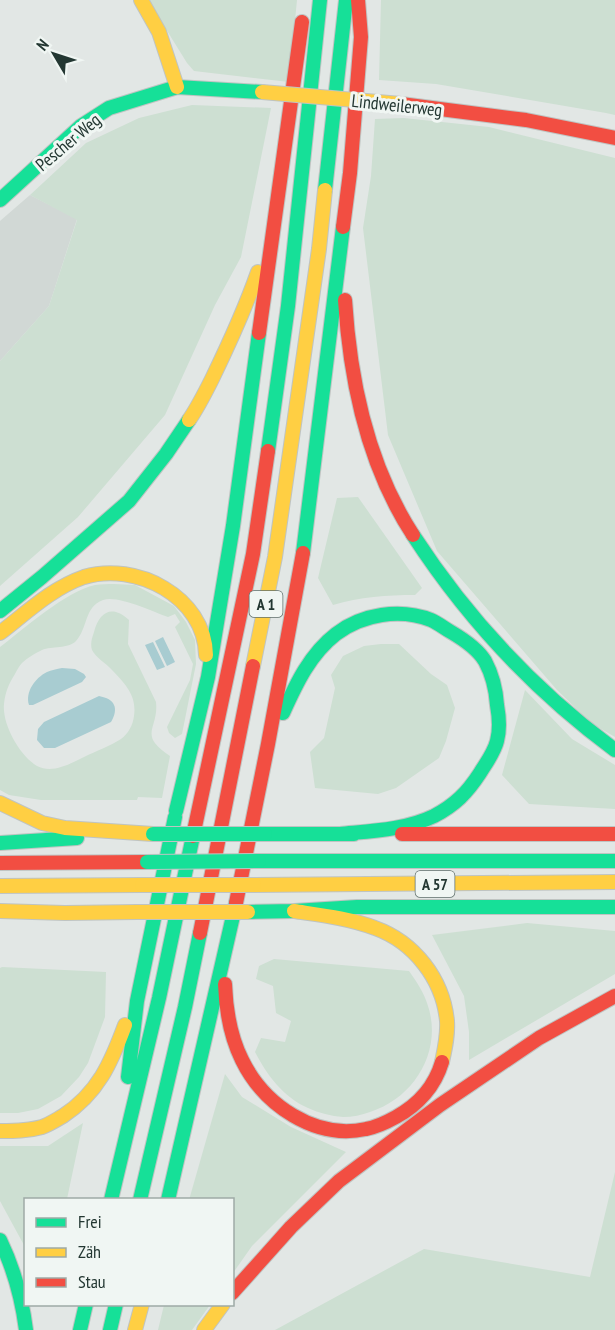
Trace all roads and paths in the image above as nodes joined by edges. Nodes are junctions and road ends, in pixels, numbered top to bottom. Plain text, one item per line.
1 (141, 0) edge
2 (320, 0) edge
3 (346, 0) edge
4 (358, 0) edge
5 (304, 12) dead end
6 (177, 87) junction
7 (615, 138) edge
8 (281, 175) junction
9 (0, 200) edge
10 (345, 225) junction
11 (0, 611) edge
12 (0, 633) edge
13 (268, 744) junction
14 (615, 750) edge
15 (0, 803) edge
16 (176, 811) junction
17 (153, 834) junction
18 (340, 834) junction
19 (615, 834) edge
20 (0, 843) edge
21 (615, 861) edge
22 (0, 863) edge
23 (615, 882) edge
24 (0, 886) edge
25 (615, 907) edge
26 (0, 911) edge
27 (294, 911) junction
28 (65, 913) junction
29 (0, 920) edge
30 (152, 931) junction
31 (229, 935) junction
32 (615, 996) edge
33 (0, 1131) edge
34 (116, 1178) junction
35 (111, 1198) edge
36 (140, 1198) edge
37 (168, 1198) edge
38 (0, 1240) edge
39 (234, 1291) edge
40 (86, 1306) edge
41 (116, 1306) edge
42 (142, 1306) edge
43 (222, 1306) edge
44 (26, 1330) edge
45 (80, 1330) edge
46 (110, 1330) edge
47 (135, 1330) edge
48 (204, 1330) edge

1 - 6 main road
2 - 34 main road, A 1
3 - 36 main road, A 1
4 - 10 main road
5 - 8 main road
6 - 7 main road, Lindweilerweg, bridge
6 - 9 main road, Pescher Weg
8 - 11 main road
8 - 16 main road
10 - 13 main road
10 - 14 main road
12 - 16 main road
13 - 18 main road
13 - 31 main road
15 - 17 main road
16 - 30 main road
17 - 18 main road, bridge
17 - 20 main road
18 - 19 main road
21 - 22 main road, A 57, bridge
23 - 24 main road, A 57, bridge
25 - 27 main road
26 - 28 main road
27 - 28 main road, bridge
27 - 31 main road
28 - 29 main road
30 - 33 main road
30 - 34 main road
31 - 37 main road
32 - 39 main road
34 - 35 main road, A 1
38 - 44 main road
40 - 45 main road
41 - 46 main road
42 - 47 main road
43 - 48 main road

